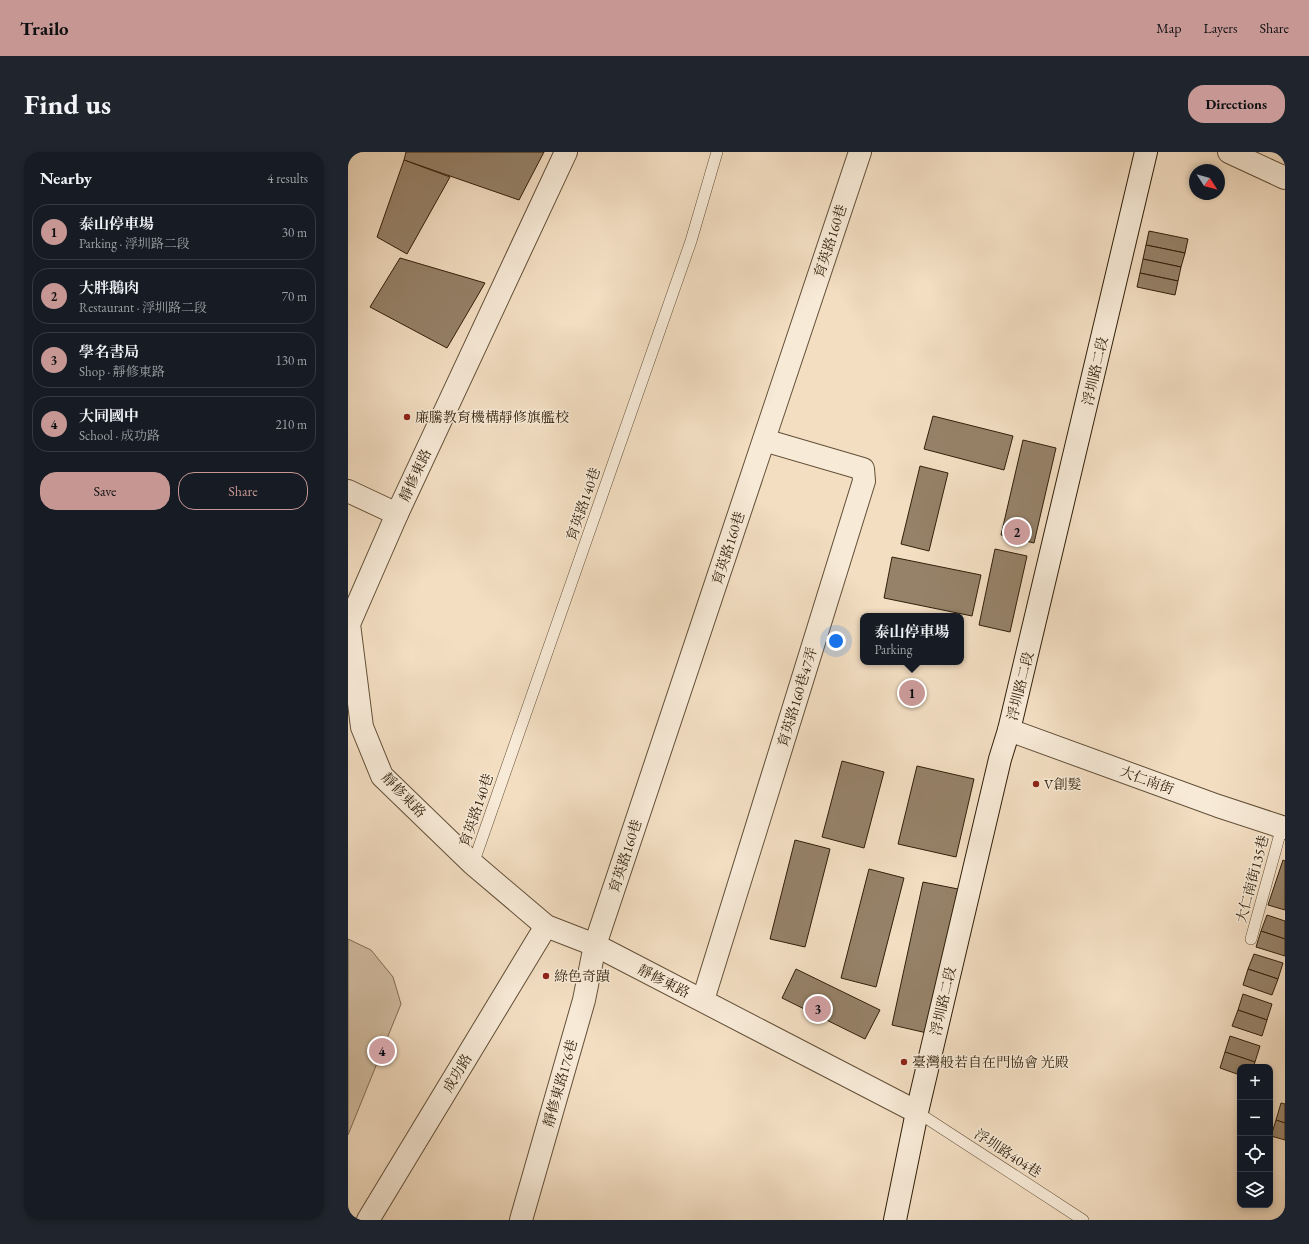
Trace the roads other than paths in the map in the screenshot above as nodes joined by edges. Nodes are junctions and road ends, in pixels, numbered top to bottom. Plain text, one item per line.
1 (566, 152) edge
2 (717, 152) edge
3 (860, 152) edge
4 (1146, 152) edge
5 (1229, 152) edge
6 (1285, 178) edge
7 (764, 440) junction
8 (348, 491) edge
9 (397, 514) junction
10 (1009, 730) junction
11 (1284, 824) edge
12 (473, 864) junction
13 (546, 926) junction
14 (1251, 939) dead end
15 (595, 945) junction
16 (703, 1000) junction
17 (917, 1112) junction
18 (368, 1220) edge
19 (521, 1220) edge
20 (895, 1220) edge
21 (1083, 1220) edge

1 - 9 street, 靜修東路
2 - 12 lane, 育英路140巷
3 - 7 street, 育英路160巷
4 - 10 street, 浮圳路二段
5 - 6 street
7 - 15 street, 育英路160巷
7 - 16 street, 育英路160巷47弄
8 - 9 street
9 - 12 street, 靜修東路
10 - 11 street, 大仁南街
10 - 17 street, 浮圳路二段
11 - 14 lane, 大仁南街135巷
12 - 13 street, 靜修東路
13 - 15 street, 靜修東路
13 - 18 street, 成功路
15 - 16 street, 靜修東路
15 - 19 street, 靜修東路176巷
16 - 17 street, 靜修東路
17 - 20 street, 浮圳路二段
17 - 21 lane, 浮圳路404巷

